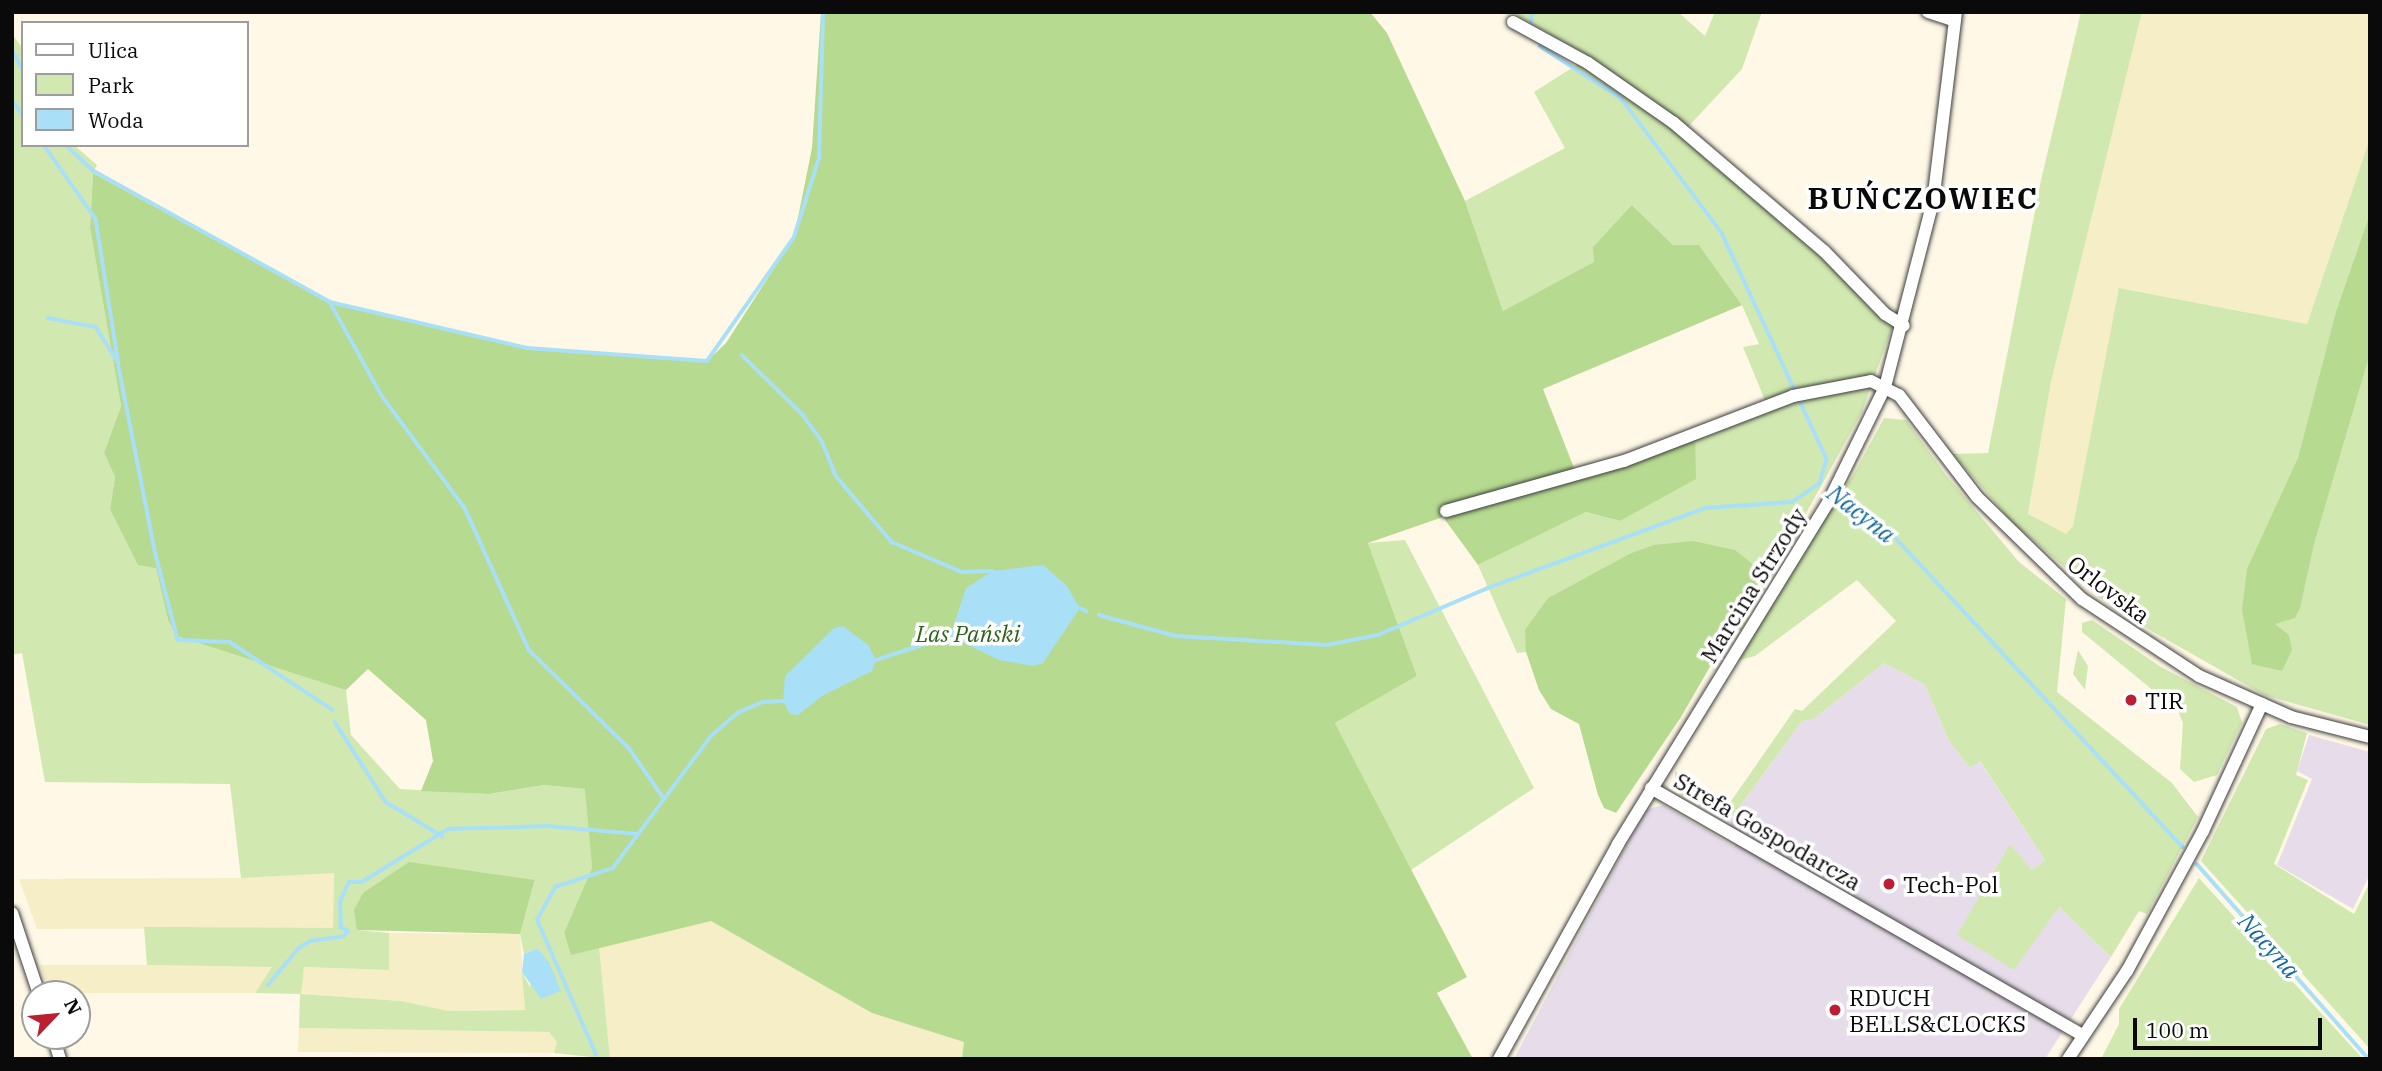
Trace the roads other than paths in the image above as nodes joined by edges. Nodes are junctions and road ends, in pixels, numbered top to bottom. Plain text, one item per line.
1 (1928, 12) edge
2 (1955, 17) edge
3 (1513, 22) dead end
4 (1904, 326) junction
5 (1885, 387) junction
6 (1446, 511) dead end
7 (2262, 704) junction
8 (2370, 737) edge
9 (1651, 788) junction
10 (12, 913) edge
11 (34, 980) edge
12 (2083, 1035) junction
13 (1499, 1059) edge
14 (2068, 1059) edge

1 - 2 street
2 - 4 street, Marcina Strzody
3 - 4 street
4 - 5 street, Marcina Strzody
5 - 6 street
5 - 7 street, Orlovska
5 - 9 street, Marcina Strzody
7 - 8 street, Orlovska
7 - 12 street
9 - 12 street, Strefa Gospodarcza
9 - 13 street, Marcina Strzody
10 - 11 street
12 - 14 street

